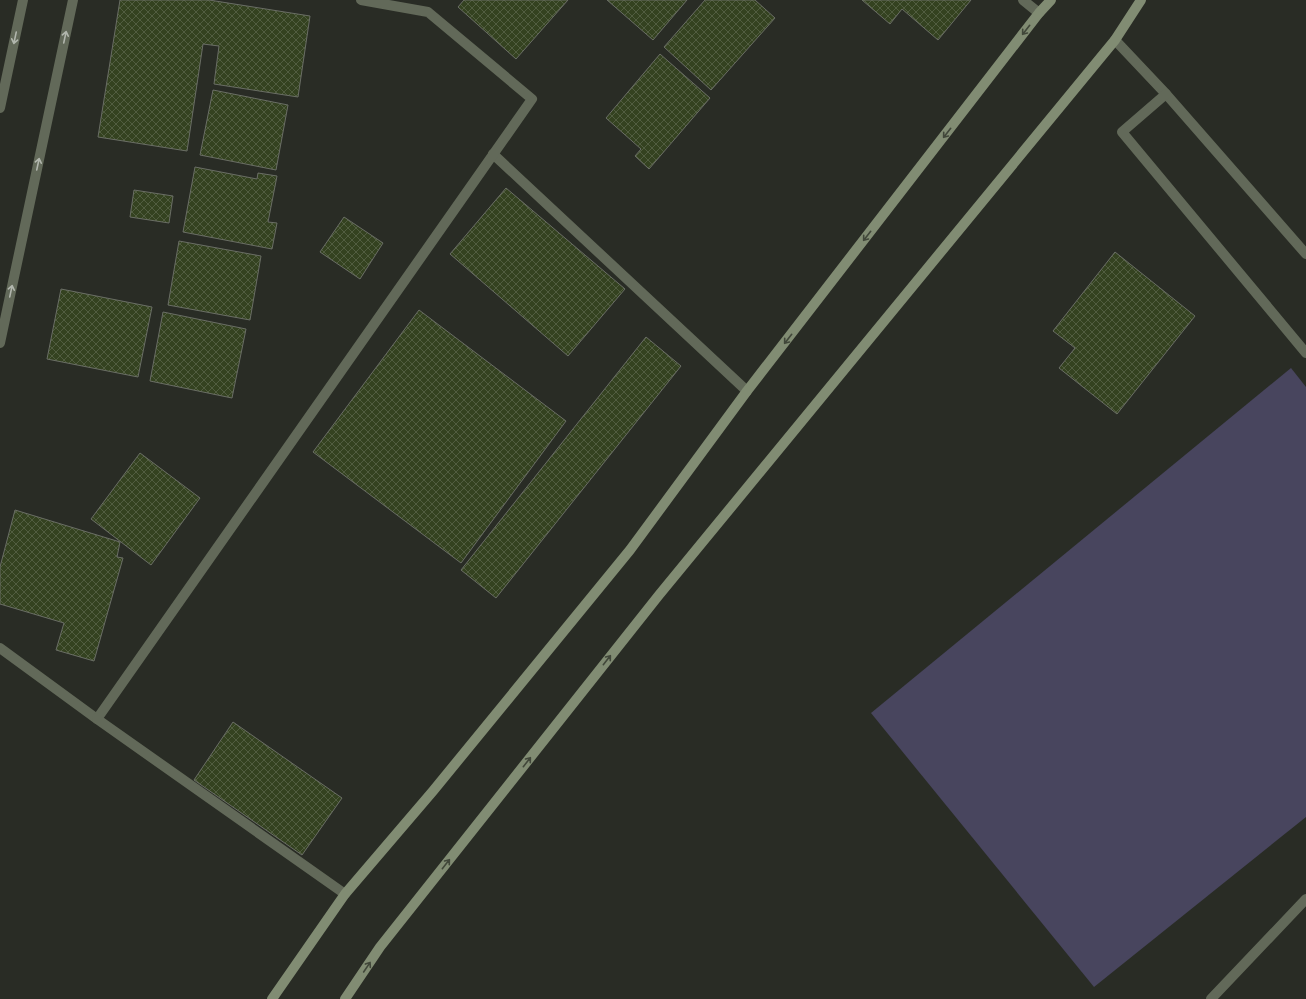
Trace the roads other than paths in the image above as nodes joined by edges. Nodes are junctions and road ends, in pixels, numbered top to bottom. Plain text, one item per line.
1 (23, 0) edge
2 (73, 0) edge
3 (361, 0) edge
4 (1023, 0) edge
5 (1051, 0) edge
6 (1141, 0) edge
7 (1039, 13) junction
8 (1115, 40) junction
9 (1166, 94) junction
10 (0, 108) edge
11 (493, 154) junction
12 (1306, 254) edge
13 (0, 343) edge
14 (1306, 353) edge
15 (747, 391) junction
16 (0, 648) edge
17 (97, 719) junction
18 (345, 894) junction
19 (1306, 899) edge
20 (272, 999) edge
21 (345, 999) edge
22 (1211, 999) edge

1 -> 10 street
13 -> 2 street
3 - 11 street
4 - 7 street
5 - 7 main road
6 - 8 main road
7 -> 15 main road
8 - 9 street
21 -> 8 main road
9 - 12 street
9 - 14 street
11 - 15 street
11 - 17 street
15 - 18 main road
16 - 17 street
17 - 18 street
18 - 20 main road
19 - 22 street

